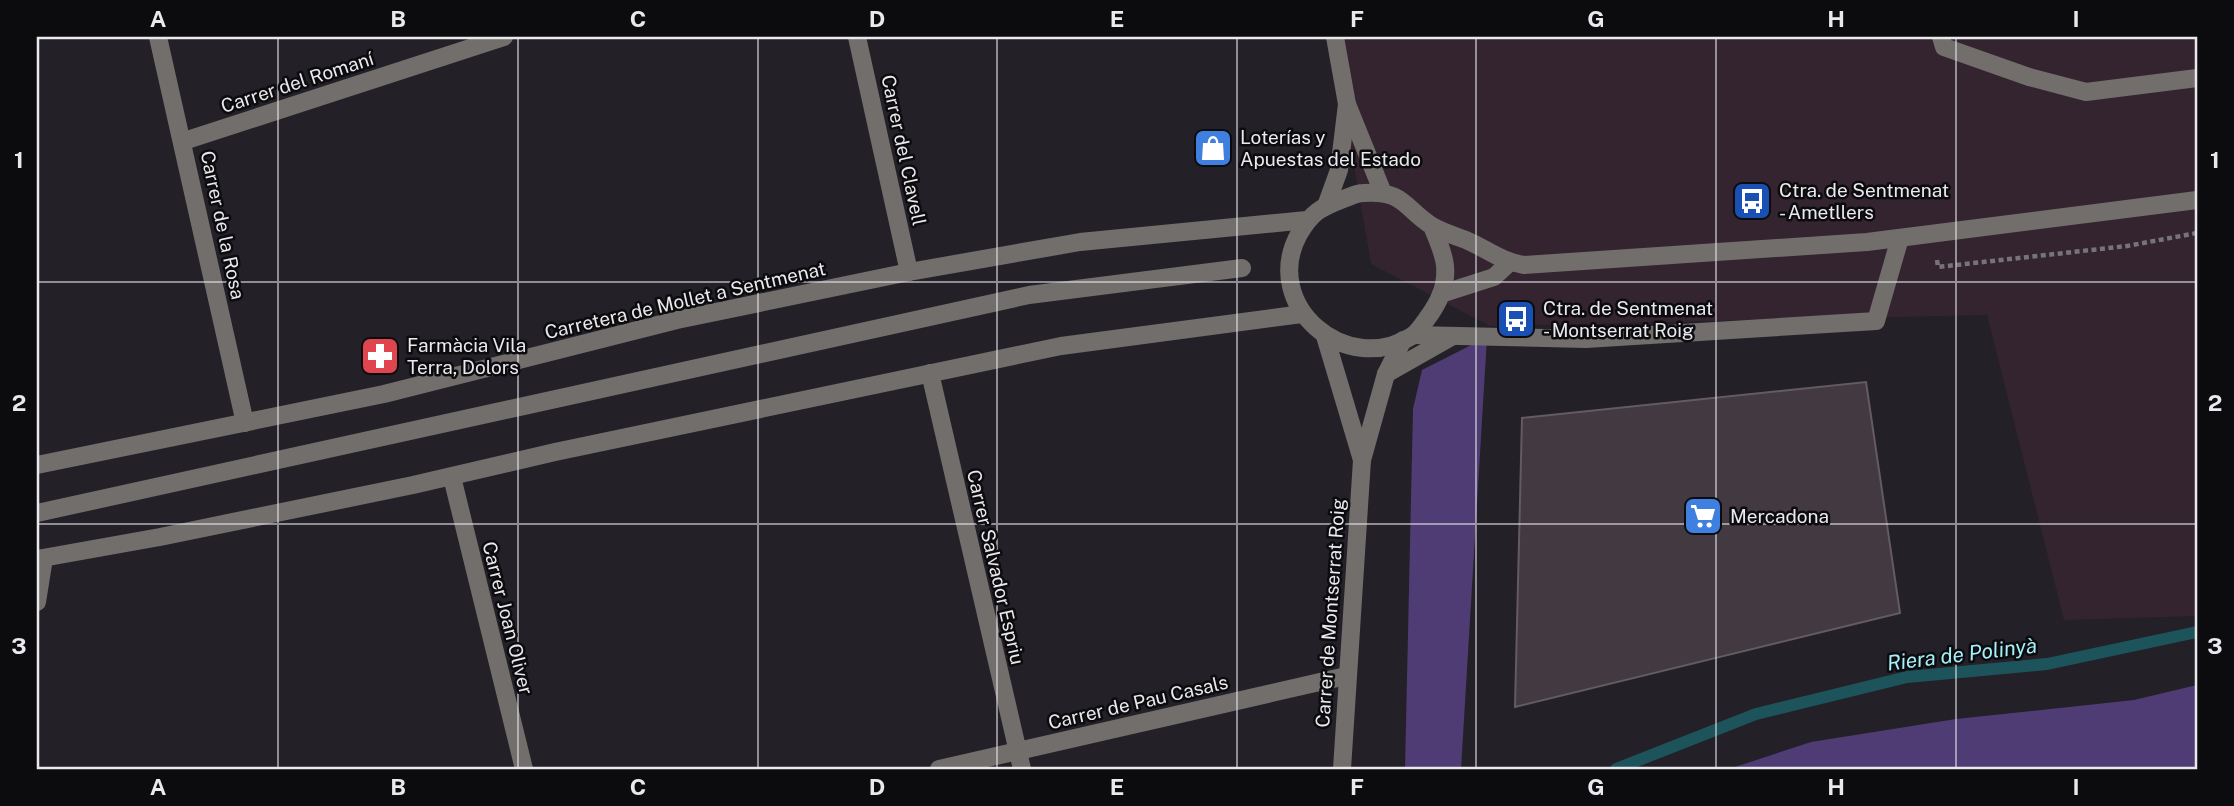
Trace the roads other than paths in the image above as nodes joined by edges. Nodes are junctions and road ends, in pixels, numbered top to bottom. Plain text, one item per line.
1 (158, 37) edge
2 (504, 37) edge
3 (857, 37) edge
4 (1335, 37) edge
5 (1941, 37) edge
6 (2197, 78) edge
7 (1347, 104) junction
8 (184, 141) junction
9 (1383, 193) junction
10 (2197, 200) edge
11 (1326, 206) junction
12 (1307, 220) junction
13 (1432, 226) junction
14 (1900, 238) junction
15 (1509, 263) junction
16 (1242, 268) dead end
17 (909, 272) junction
18 (1441, 293) junction
19 (1302, 314) junction
20 (1325, 336) junction
21 (1453, 336) junction
22 (1408, 337) junction
23 (930, 373) junction
24 (1386, 374) junction
25 (245, 423) junction
26 (1362, 460) junction
27 (37, 465) edge
28 (452, 477) junction
29 (37, 513) edge
30 (39, 559) edge
31 (37, 602) edge
32 (1346, 676) junction
33 (1018, 751) junction
34 (524, 769) edge
35 (939, 769) edge
36 (1022, 769) edge
37 (1342, 769) edge

1 - 8 street, Carrer de la Rosa
2 - 8 street, Carrer del Romaní
3 - 17 street, Carrer del Clavell
4 - 7 street
5 - 6 street
7 - 9 street
7 - 11 street
8 - 25 street, Carrer de la Rosa
9 - 11 street
9 - 13 street
10 - 14 street
11 - 12 street
12 - 17 street, Carretera de Mollet a Sentmenat
12 - 19 street
13 - 15 street
13 - 18 street
14 - 15 street
14 - 21 street
15 - 18 street
16 - 29 street
17 - 25 street, Carretera de Mollet a Sentmenat
18 - 22 street
19 - 20 street
19 - 23 street
20 - 22 street
20 - 26 street, Carrer de Montserrat Roig
21 - 22 street
21 - 24 street
22 - 24 street, Carrer de Montserrat Roig
23 - 28 street
23 - 33 street, Carrer Salvador Espriu
24 - 26 street, Carrer de Montserrat Roig
25 - 27 street, Carretera de Mollet a Sentmenat
26 - 32 street, Carrer de Montserrat Roig
28 - 30 street
28 - 34 street, Carrer Joan Oliver
30 - 31 street
32 - 33 street, Carrer de Pau Casals
32 - 37 street, Carrer de Montserrat Roig
33 - 35 street, Carrer de Pau Casals
33 - 36 street, Carrer Salvador Espriu

